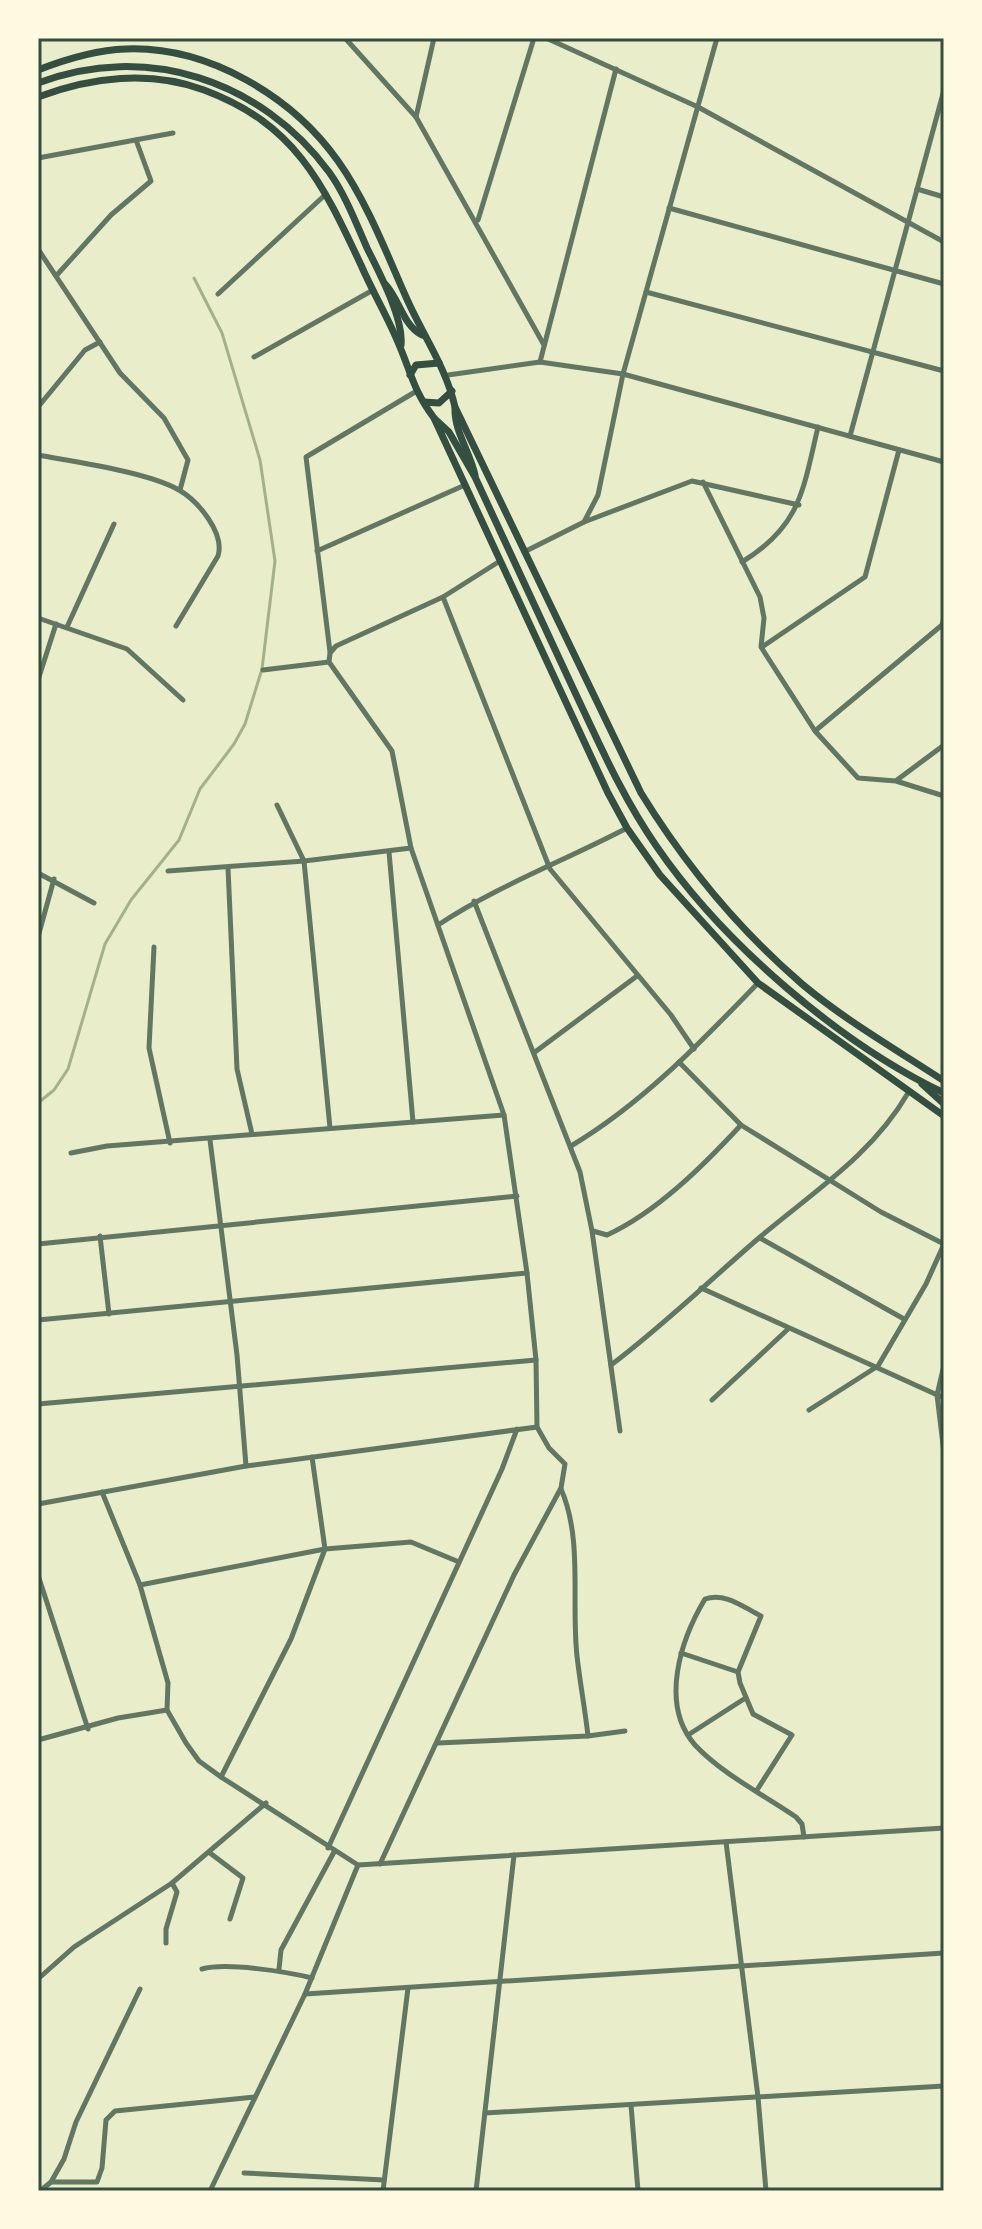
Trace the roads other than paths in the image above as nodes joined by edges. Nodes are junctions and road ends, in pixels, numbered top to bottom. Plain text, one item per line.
1 (345, 38) edge
2 (434, 38) edge
3 (534, 38) edge
4 (546, 38) edge
5 (717, 38) edge
6 (130, 44) edge
7 (616, 69) junction
8 (38, 70) edge
9 (38, 83) edge
10 (944, 90) edge
11 (38, 97) edge
12 (698, 107) junction
13 (942, 108) edge
14 (416, 117) junction
15 (173, 133) dead end
16 (136, 140) junction
17 (38, 158) edge
18 (917, 189) junction
19 (327, 193) junction
20 (944, 197) edge
21 (669, 208) junction
22 (477, 222) junction
23 (908, 222) junction
24 (944, 242) edge
25 (38, 249) edge
26 (895, 270) junction
27 (56, 276) junction
28 (384, 284) junction
29 (944, 284) edge
30 (373, 290) junction
31 (646, 292) junction
32 (218, 294) dead end
33 (423, 336) junction
34 (100, 342) junction
35 (544, 345) junction
36 (400, 347) junction
37 (873, 352) junction
38 (254, 357) dead end
39 (540, 362) junction
40 (439, 363) junction
41 (944, 371) edge
42 (623, 374) junction
43 (410, 375) junction
44 (448, 375) junction
45 (452, 391) junction
46 (415, 392) junction
47 (422, 401) junction
48 (38, 407) edge
49 (455, 407) junction
50 (434, 418) junction
51 (818, 427) junction
52 (850, 436) junction
53 (899, 450) junction
54 (38, 455) edge
55 (944, 462) edge
56 (475, 477) junction
57 (703, 482) junction
58 (465, 485) junction
59 (180, 490) junction
60 (799, 505) junction
61 (584, 522) junction
62 (114, 524) dead end
63 (317, 551) junction
64 (524, 552) junction
65 (500, 561) junction
66 (742, 562) junction
67 (443, 597) junction
68 (38, 618) edge
69 (944, 618) edge
70 (56, 624) junction
71 (176, 626) dead end
72 (67, 627) junction
73 (761, 647) junction
74 (330, 653) junction
75 (329, 662) junction
76 (263, 670) dead end
77 (38, 680) edge
78 (183, 700) dead end
79 (815, 731) junction
80 (944, 745) edge
81 (896, 781) junction
82 (944, 796) edge
83 (277, 805) dead end
84 (627, 828) junction
85 (411, 848) junction
86 (389, 852) junction
87 (304, 861) junction
88 (228, 868) junction
89 (550, 869) junction
90 (168, 871) dead end
91 (38, 873) edge
92 (54, 879) junction
93 (474, 901) junction
94 (94, 903) dead end
95 (438, 925) junction
96 (38, 937) edge
97 (154, 947) dead end
98 (637, 976) junction
99 (758, 983) junction
100 (694, 1049) junction
101 (535, 1052) junction
102 (679, 1062) junction
103 (944, 1081) edge
104 (920, 1082) junction
105 (908, 1093) junction
106 (944, 1093) edge
107 (944, 1104) edge
108 (504, 1115) junction
109 (944, 1116) edge
110 (413, 1122) junction
111 (741, 1125) junction
112 (330, 1128) junction
113 (252, 1134) junction
114 (210, 1140) junction
115 (170, 1143) junction
116 (571, 1146) junction
117 (71, 1153) dead end
118 (828, 1181) junction
119 (517, 1196) junction
120 (221, 1224) junction
121 (592, 1231) junction
122 (100, 1236) junction
123 (760, 1238) junction
124 (38, 1244) edge
125 (944, 1244) edge
126 (527, 1273) junction
127 (701, 1288) junction
128 (230, 1302) junction
129 (109, 1314) junction
130 (904, 1319) junction
131 (38, 1320) edge
132 (787, 1330) junction
133 (536, 1360) junction
134 (611, 1365) junction
135 (944, 1365) edge
136 (878, 1366) junction
137 (239, 1387) junction
138 (937, 1395) junction
139 (944, 1398) edge
140 (712, 1400) dead end
141 (38, 1404) edge
142 (809, 1410) dead end
143 (537, 1427) junction
144 (517, 1429) junction
145 (620, 1431) dead end
146 (944, 1453) edge
147 (312, 1457) junction
148 (246, 1466) junction
149 (561, 1488) junction
150 (102, 1492) junction
151 (38, 1504) edge
152 (325, 1549) junction
153 (459, 1562) junction
154 (38, 1575) edge
155 (140, 1585) junction
156 (681, 1653) junction
157 (738, 1672) junction
158 (745, 1699) junction
159 (167, 1710) junction
160 (88, 1729) junction
161 (625, 1731) dead end
162 (688, 1735) junction
163 (588, 1736) junction
164 (38, 1740) edge
165 (438, 1743) junction
166 (221, 1777) junction
167 (757, 1790) junction
168 (266, 1803) junction
169 (944, 1828) edge
170 (804, 1837) junction
171 (726, 1842) junction
172 (331, 1850) junction
173 (210, 1853) junction
174 (514, 1855) junction
175 (380, 1864) junction
176 (358, 1865) junction
177 (172, 1883) junction
178 (230, 1919) dead end
179 (166, 1943) dead end
180 (944, 1953) edge
181 (741, 1966) junction
182 (202, 1969) dead end
183 (279, 1969) junction
184 (312, 1978) junction
185 (38, 1979) edge
186 (500, 1980) junction
187 (408, 1988) junction
188 (140, 1989) dead end
189 (305, 1994) junction
190 (944, 2086) edge
191 (256, 2097) junction
192 (758, 2097) junction
193 (631, 2105) junction
194 (485, 2113) junction
195 (244, 2173) dead end
196 (384, 2180) junction
197 (51, 2182) junction
198 (40, 2191) edge
199 (210, 2191) edge
200 (383, 2191) edge
201 (476, 2191) edge
202 (638, 2191) edge
203 (766, 2191) edge

1 - 14 street
2 - 14 street
3 - 22 street
4 - 7 street
5 - 12 street
6 - 8 main road
6 - 33 main road
7 - 12 street
7 - 35 street
9 - 28 main road
10 - 13 street
11 - 19 main road
12 - 21 street
12 - 23 street
13 - 18 street
14 - 22 street
15 - 16 street
16 - 17 street
16 - 27 street
18 - 20 street
18 - 23 street
19 - 30 main road
19 - 32 street
21 - 26 street
21 - 31 street
22 - 35 street
23 - 24 street
23 - 26 street
25 - 27 street
26 - 29 street
26 - 37 street
27 - 34 street
28 - 33 main road
28 - 36 main road
30 - 36 main road
30 - 38 street
31 - 37 street
31 - 42 street
33 - 40 main road
34 - 48 street
34 - 59 street
35 - 39 street
36 - 43 main road
37 - 41 street
37 - 52 street
39 - 42 street
39 - 44 street
40 - 43 main road
40 - 44 main road
42 - 51 street
42 - 61 street
43 - 46 main road
44 - 45 main road
45 - 47 main road
45 - 49 main road
46 - 47 main road
46 - 63 street
47 - 50 main road
49 - 56 main road
49 - 64 main road
50 - 56 main road
50 - 58 main road
51 - 52 street
51 - 60 street
52 - 53 street
53 - 55 street
53 - 73 street
54 - 59 street
56 - 104 main road
57 - 60 street
57 - 61 street
57 - 66 street
58 - 63 street
58 - 65 main road
59 - 71 street
60 - 66 street
61 - 64 street
62 - 72 street
63 - 74 street
64 - 103 main road
65 - 67 street
65 - 84 main road
66 - 73 street
67 - 74 street
67 - 89 street
68 - 70 street
69 - 79 street
70 - 72 street
70 - 77 street
72 - 78 street
73 - 79 street
74 - 75 street
75 - 76 street
75 - 85 street
79 - 81 street
80 - 81 street
81 - 82 street
83 - 87 street
84 - 89 street
84 - 99 main road
85 - 86 street
85 - 95 street
86 - 87 street
86 - 110 street
87 - 88 street
87 - 112 street
88 - 90 street
88 - 113 street
89 - 93 street
89 - 98 street
91 - 92 street
92 - 94 street
92 - 96 street
93 - 95 street
93 - 101 street
95 - 108 street
97 - 115 street
98 - 100 street
98 - 101 street
99 - 100 street
99 - 105 main road
100 - 102 street
101 - 116 street
102 - 111 street
102 - 116 street
104 - 106 main road
104 - 107 main road
105 - 109 main road
105 - 118 street
108 - 110 street
108 - 119 street
110 - 112 street
111 - 118 street
111 - 121 street
112 - 113 street
113 - 114 street
114 - 115 street
114 - 120 street
115 - 117 street
116 - 121 street
118 - 123 street
118 - 125 street
119 - 120 street
119 - 126 street
120 - 122 street
120 - 128 street
121 - 134 street
122 - 124 street
122 - 129 street
123 - 127 street
123 - 130 street
125 - 130 street
126 - 128 street
126 - 133 street
127 - 132 street
127 - 134 street
128 - 129 street
128 - 137 street
129 - 131 street
130 - 136 street
132 - 136 street
132 - 140 street
133 - 137 street
133 - 143 street
134 - 145 street
135 - 138 street
136 - 138 street
136 - 142 street
137 - 141 street
137 - 148 street
138 - 139 street
138 - 146 street
143 - 144 street
143 - 149 street
144 - 147 street
144 - 153 street
147 - 148 street
147 - 152 street
148 - 150 street
149 - 163 street
149 - 165 street
150 - 151 street
150 - 155 street
152 - 153 street
152 - 155 street
152 - 166 street
153 - 172 street
154 - 160 street
155 - 159 street
156 - 157 street
156 - 157 street
156 - 162 street
157 - 158 street
158 - 162 street
158 - 167 street
159 - 160 street
159 - 166 street
160 - 164 street
161 - 163 street
162 - 167 street
163 - 165 street
165 - 175 street
166 - 168 street
167 - 170 street
168 - 172 street
168 - 173 street
169 - 170 street
170 - 171 street
171 - 174 street
171 - 181 street
172 - 176 street
172 - 183 street
173 - 177 street
173 - 178 street
174 - 175 street
174 - 186 street
175 - 176 street
176 - 184 street
177 - 179 street
177 - 185 street
180 - 181 street
181 - 186 street
181 - 192 street
182 - 183 street
183 - 184 street
184 - 189 street
186 - 187 street
186 - 194 street
187 - 189 street
187 - 196 street
188 - 197 street
189 - 191 street
190 - 192 street
191 - 197 street
191 - 199 street
192 - 193 street
192 - 203 street
193 - 194 street
193 - 202 street
194 - 201 street
195 - 196 street
196 - 200 street
197 - 198 street

